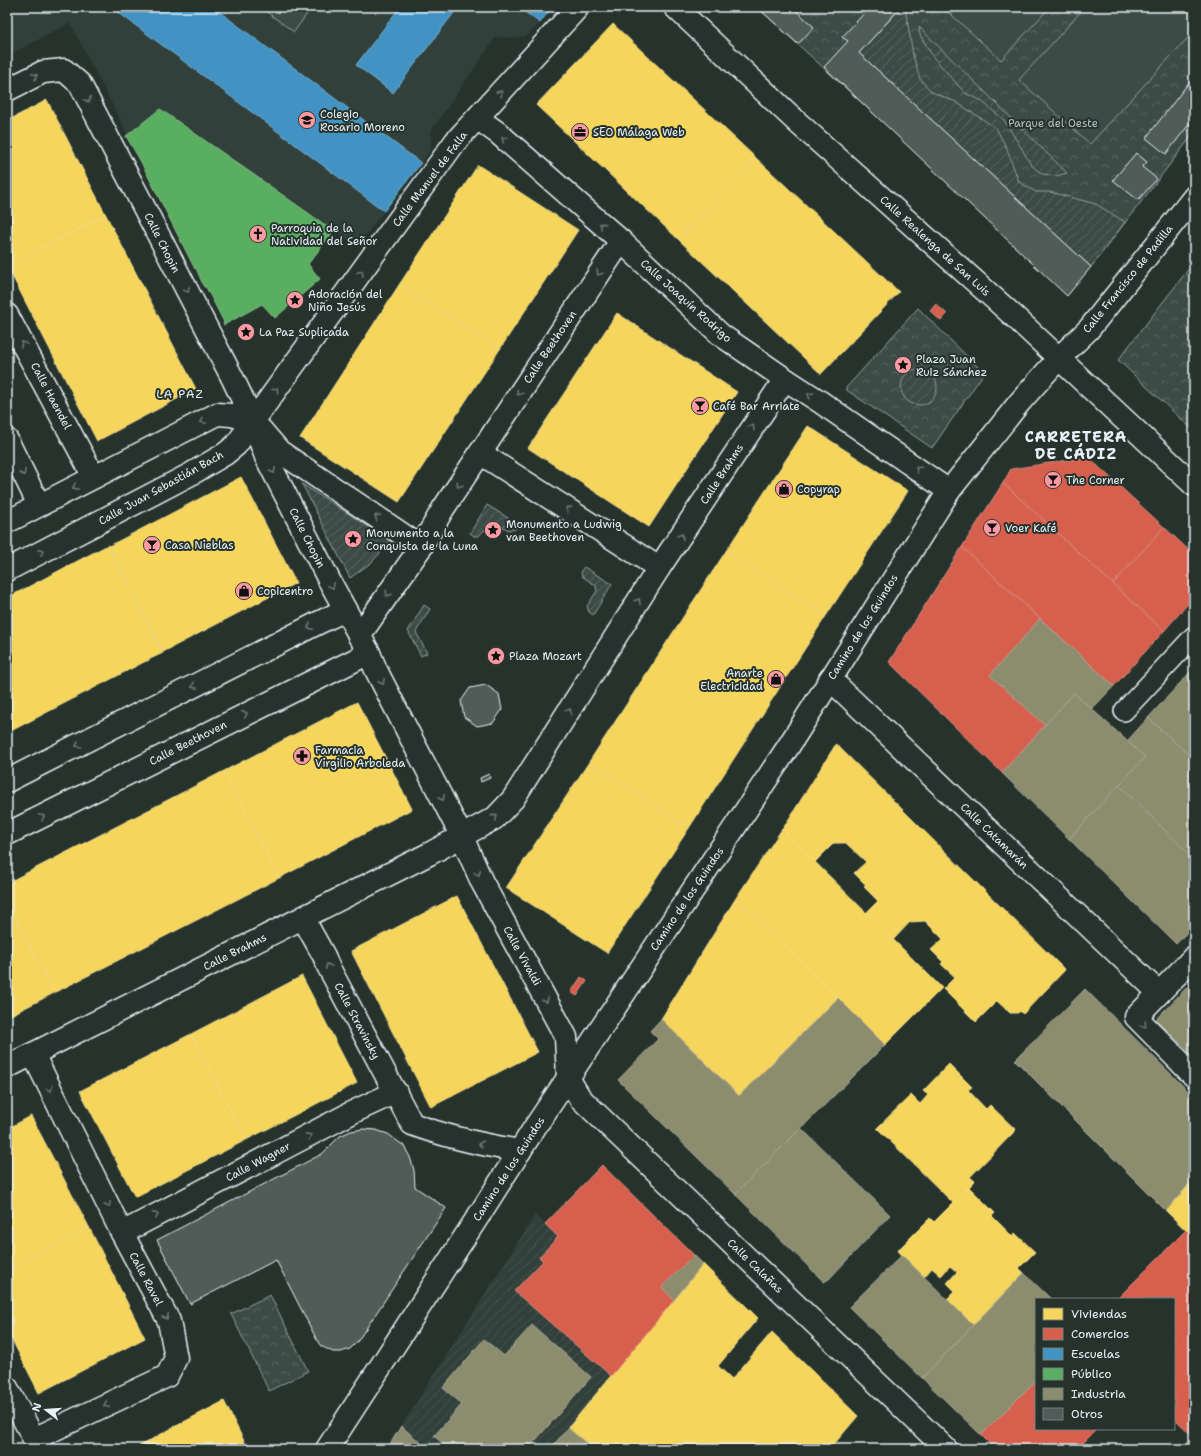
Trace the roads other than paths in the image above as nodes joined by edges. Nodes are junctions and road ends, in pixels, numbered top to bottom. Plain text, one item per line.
1 (578, 7) edge
2 (675, 7) edge
3 (7, 90) edge
4 (477, 118) junction
5 (1194, 197) edge
6 (621, 241) junction
7 (7, 315) edge
8 (1059, 358) junction
9 (784, 379) junction
10 (253, 421) junction
11 (7, 440) edge
12 (480, 453) junction
13 (94, 477) junction
14 (1194, 485) edge
15 (949, 491) junction
16 (39, 506) junction
17 (7, 522) edge
18 (421, 547) junction
19 (659, 568) junction
20 (7, 570) edge
21 (345, 610) junction
22 (1194, 636) edge
23 (364, 644) junction
24 (830, 679) junction
25 (1124, 711) dead end
26 (7, 781) edge
27 (7, 834) edge
28 (462, 837) junction
29 (303, 918) junction
30 (1194, 957) edge
31 (1159, 993) junction
32 (32, 1054) junction
33 (7, 1067) edge
34 (1194, 1076) edge
35 (568, 1078) junction
36 (396, 1092) junction
37 (520, 1151) junction
38 (122, 1233) junction
39 (7, 1388) edge
40 (327, 1449) edge
41 (946, 1449) edge

4 -> 1 street, Calle Manuel de Falla
2 - 8 street, Calle Realenga de San Luis
3 -> 10 street, Calle Chopin
6 -> 4 street, Calle Joaquín Rodrigo
10 -> 4 street, Calle Manuel de Falla
5 - 8 street, Calle Francisco de Padilla
6 - 9 street, Calle Joaquín Rodrigo
6 -> 12 street, Calle Beethoven
13 -> 7 street, Calle Haendel
8 - 14 street, Calle Realenga de San Luis
8 - 15 street, Camino de los Guindos
15 -> 9 street, Calle Joaquín Rodrigo
19 -> 9 street, Calle Brahms
10 -> 13 street
18 -> 10 street, Calle Chopin
20 -> 10 street, Calle Juan Sebastián Bach
10 -> 21 street, Calle Chopin
11 -> 16 street
12 -> 18 street
19 -> 12 street
13 -> 16 street
15 - 24 street, Camino de los Guindos
16 - 17 street
18 -> 23 street
28 -> 19 street
21 - 23 street
21 -> 26 street
22 - 25 lane
27 -> 23 street, Calle Beethoven
23 -> 28 street
24 - 31 street, Calle Catamarán
24 - 35 street, Camino de los Guindos
28 - 29 street, Calle Brahms
28 -> 35 street, Calle Vivaldi
29 - 32 street, Calle Brahms
36 -> 29 street, Calle Stravinsky
30 - 31 street
31 -> 34 street
32 - 33 street, Calle Brahms
32 -> 38 street, Calle Ravel
35 - 37 street, Camino de los Guindos
35 - 41 street, Calle Calañas
37 -> 36 street, Calle Stravinsky
38 -> 36 street, Calle Wagner
37 - 40 street, Camino de los Guindos
38 -> 39 street, Calle Ravel

